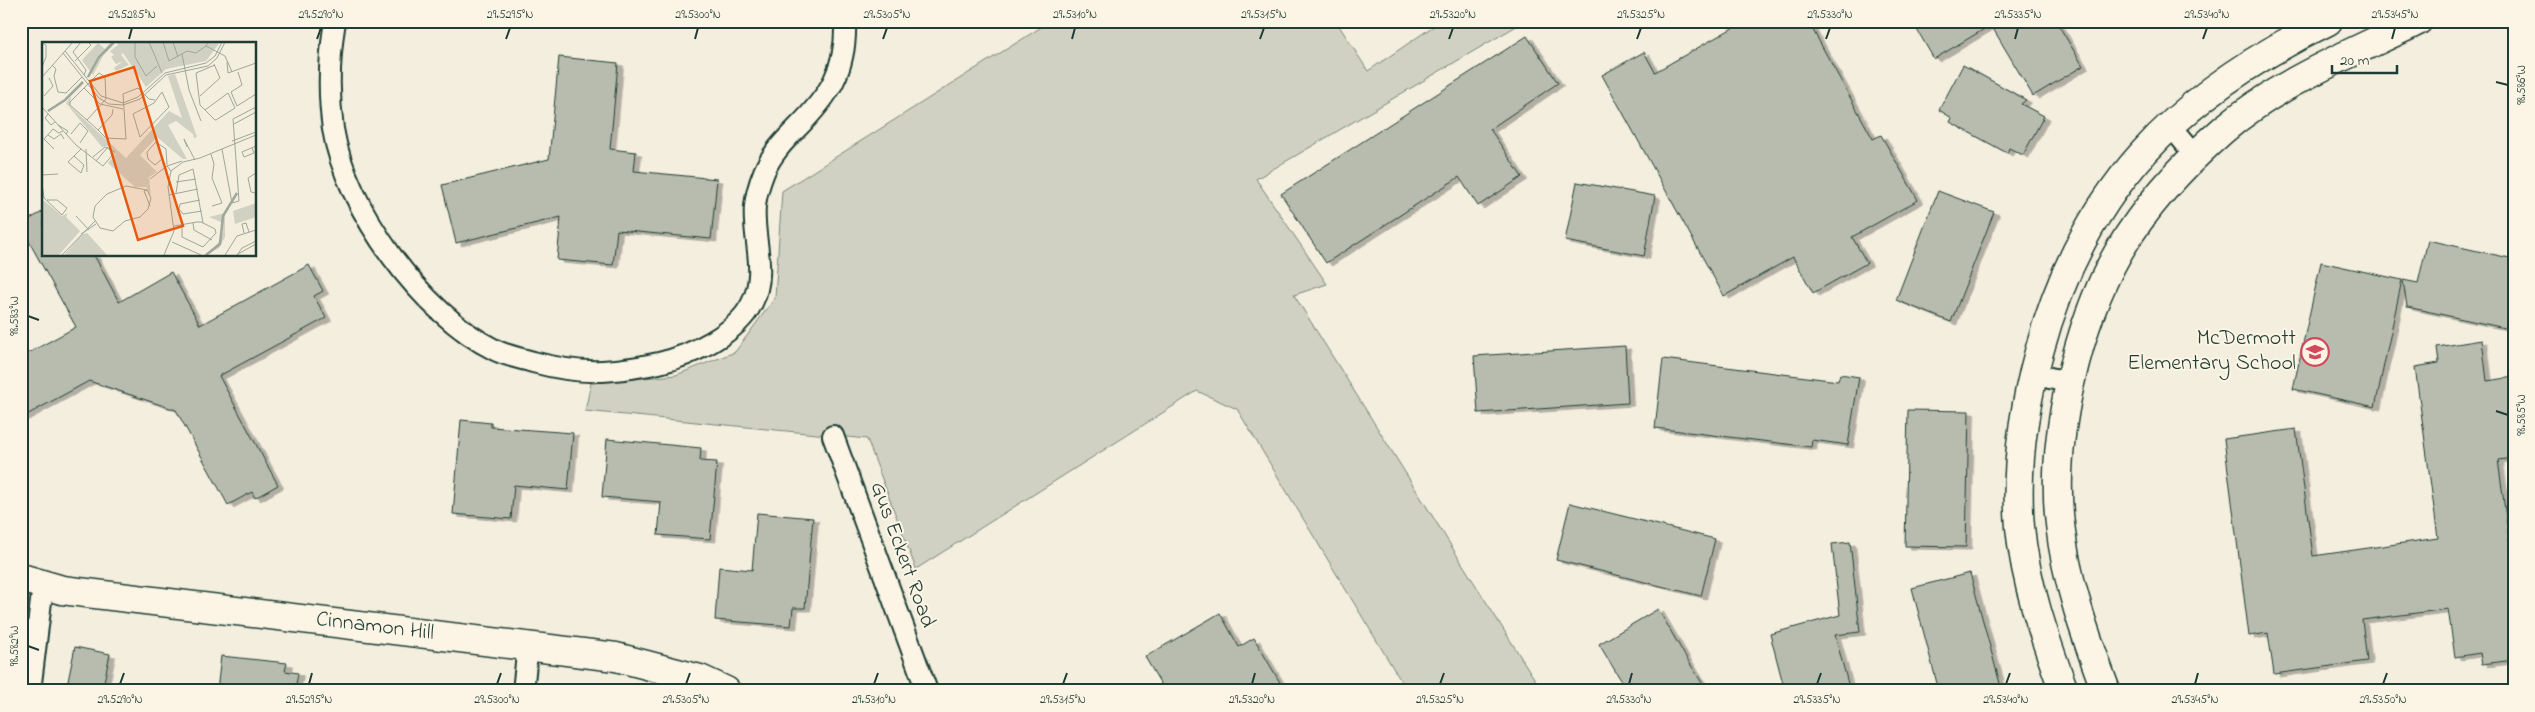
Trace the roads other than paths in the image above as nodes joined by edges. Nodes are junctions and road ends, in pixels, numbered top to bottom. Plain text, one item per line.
1 (335, 21) edge
2 (845, 21) edge
3 (2328, 21) edge
4 (2418, 21) edge
5 (2171, 126) junction
6 (2196, 156) junction
7 (2033, 374) junction
8 (2071, 384) junction
9 (833, 436) dead end
10 (32, 582) edge
11 (528, 645) junction
12 (30, 691) edge
13 (523, 691) edge
14 (726, 691) edge
15 (927, 691) edge
16 (2064, 691) edge
17 (2106, 691) edge

1 - 2 street
3 - 5 street
4 - 6 street
5 - 6 street
5 - 7 street
6 - 8 street
7 - 8 street
7 - 16 street
8 - 17 street
9 - 15 street, Gus Eckert Road
10 - 11 street, Cinnamon Hill
10 - 12 street
11 - 13 street
11 - 14 street, Cinnamon Hill

